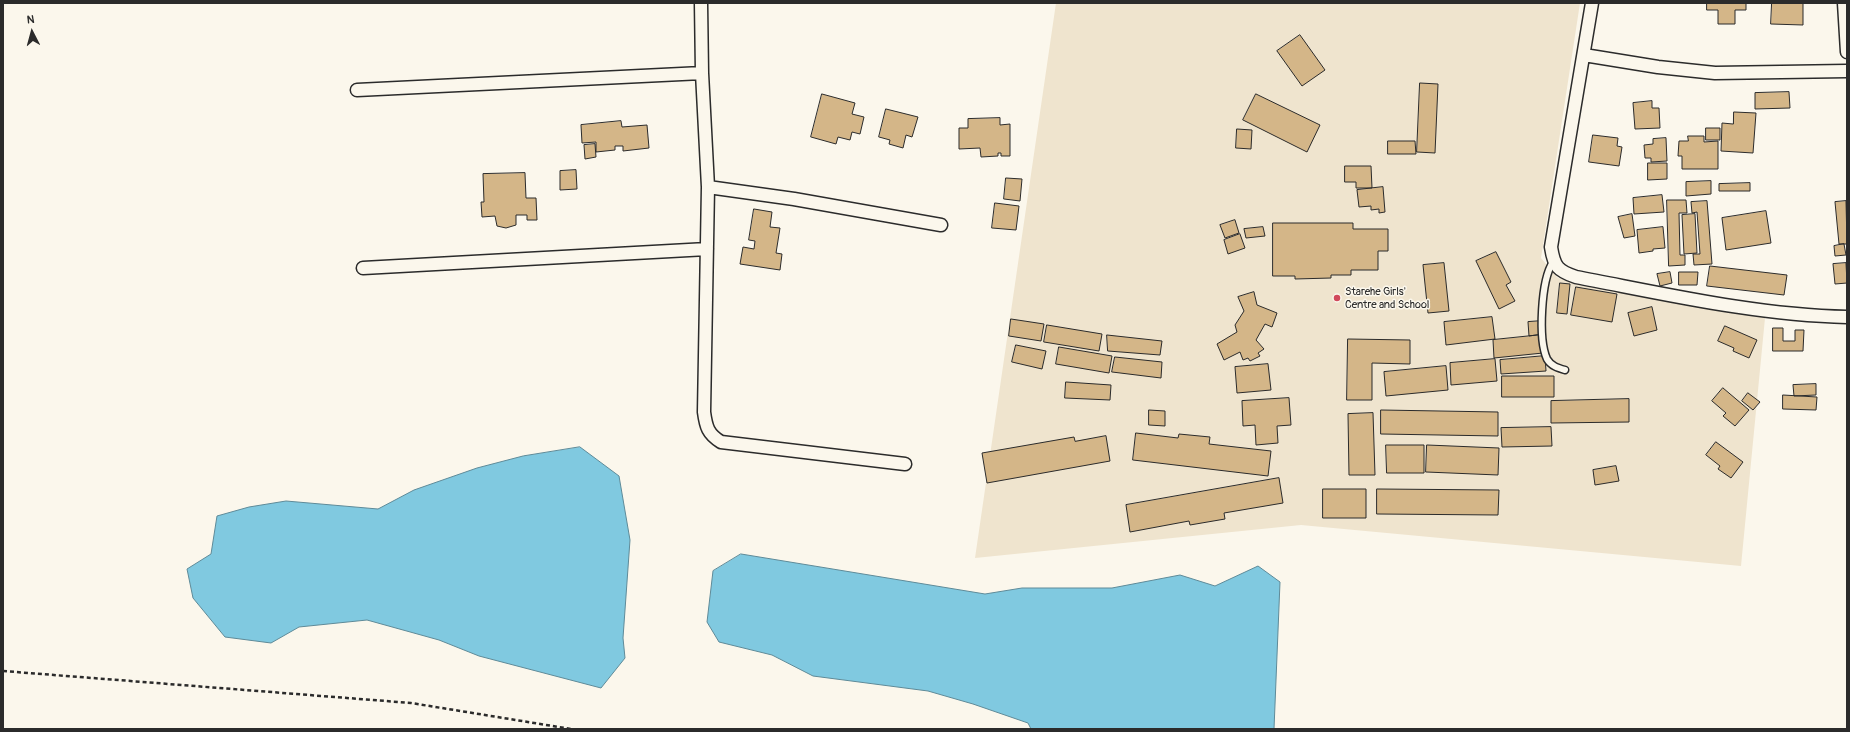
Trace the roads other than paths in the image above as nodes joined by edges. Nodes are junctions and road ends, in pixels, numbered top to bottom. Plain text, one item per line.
1 (701, 3) edge
2 (1592, 3) edge
3 (1844, 3) edge
4 (1847, 52) edge
5 (1584, 55) junction
6 (1847, 71) edge
7 (702, 72) junction
8 (356, 90) dead end
9 (708, 187) junction
10 (941, 225) dead end
11 (707, 249) junction
12 (1553, 262) junction
13 (363, 268) dead end
14 (1847, 317) edge
15 (1565, 370) dead end
16 (905, 464) dead end

1 - 7 street
2 - 5 street
3 - 4 street
5 - 6 street
5 - 12 street
7 - 8 street
7 - 9 street
9 - 10 street
9 - 11 street
11 - 13 street
11 - 16 street
12 - 14 street
12 - 15 lane

